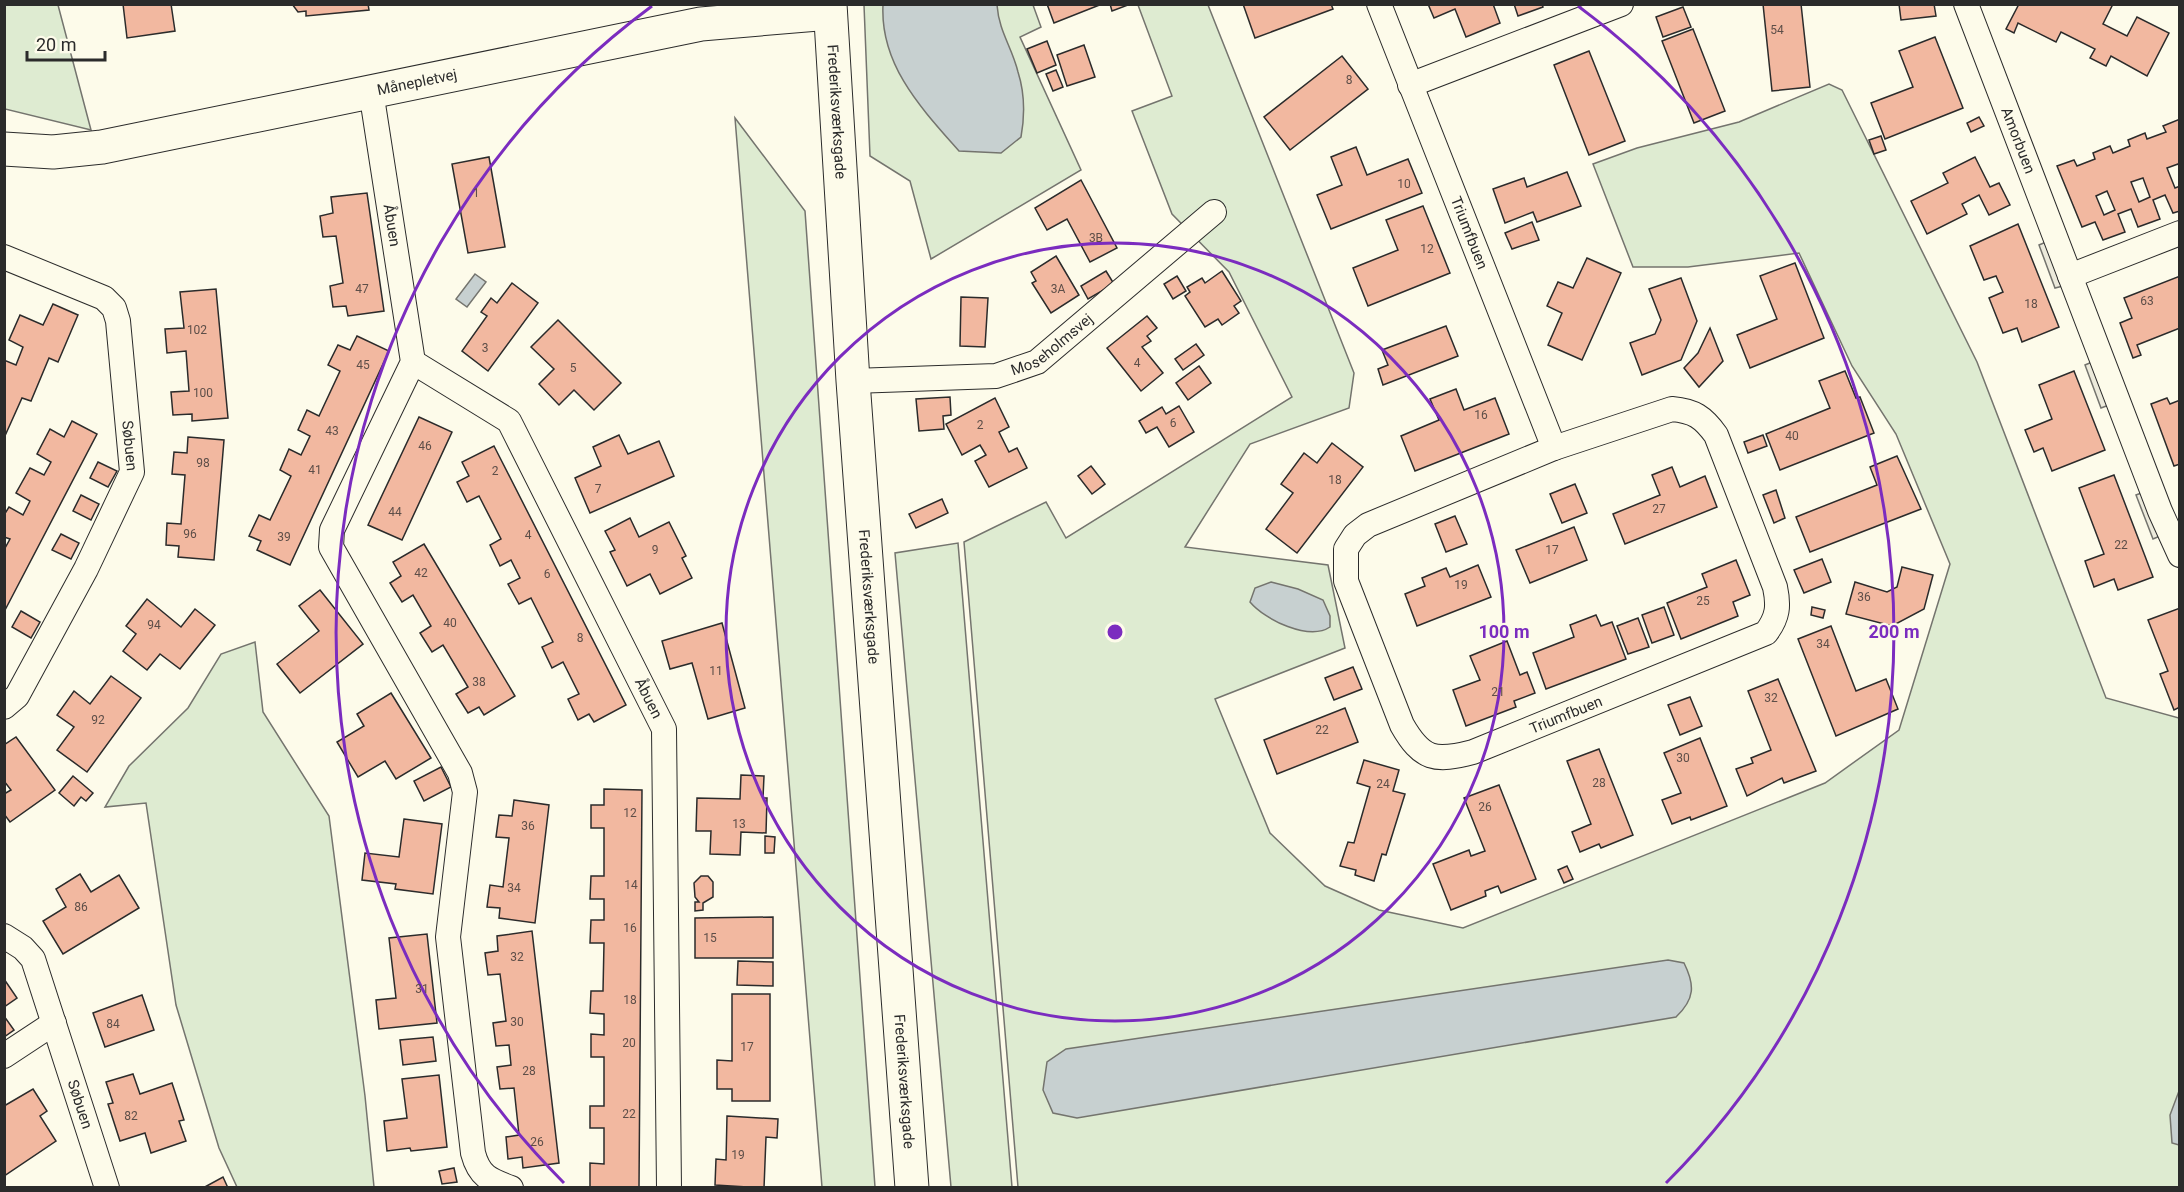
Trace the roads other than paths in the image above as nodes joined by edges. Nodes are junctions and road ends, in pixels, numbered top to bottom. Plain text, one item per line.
1 (1379, 4) edge
2 (1621, 4) edge
3 (1966, 4) edge
4 (830, 9) edge
5 (1410, 86) junction
6 (371, 91) junction
7 (4, 148) edge
8 (1214, 212) dead end
9 (2180, 233) edge
10 (4, 256) edge
11 (2070, 276) junction
12 (413, 362) junction
13 (853, 381) junction
14 (1554, 448) junction
15 (2170, 507) edge
16 (2180, 555) edge
17 (4, 707) edge
18 (4, 936) edge
19 (54, 1023) junction
20 (4, 1056) edge
21 (107, 1188) edge
22 (511, 1188) edge
23 (669, 1188) edge
24 (912, 1188) edge

1 - 5 street, Triumfbuen
2 - 5 street
3 - 11 street, Amorbuen
4 - 6 street, Månepletvej
4 - 13 street, Frederiksværksgade
5 - 14 street, Triumfbuen
6 - 7 street, Månepletvej
6 - 12 street, Åbuen
8 - 13 street, Moseholmsvej
9 - 11 street
10 - 17 street, Søbuen
11 - 15 street, Amorbuen
12 - 22 street
12 - 23 street, Åbuen
13 - 24 street, Frederiksværksgade
14 - 14 street, Triumfbuen
15 - 16 street, Amorbuen
18 - 19 street, Søbuen
19 - 20 street
19 - 21 street, Søbuen

